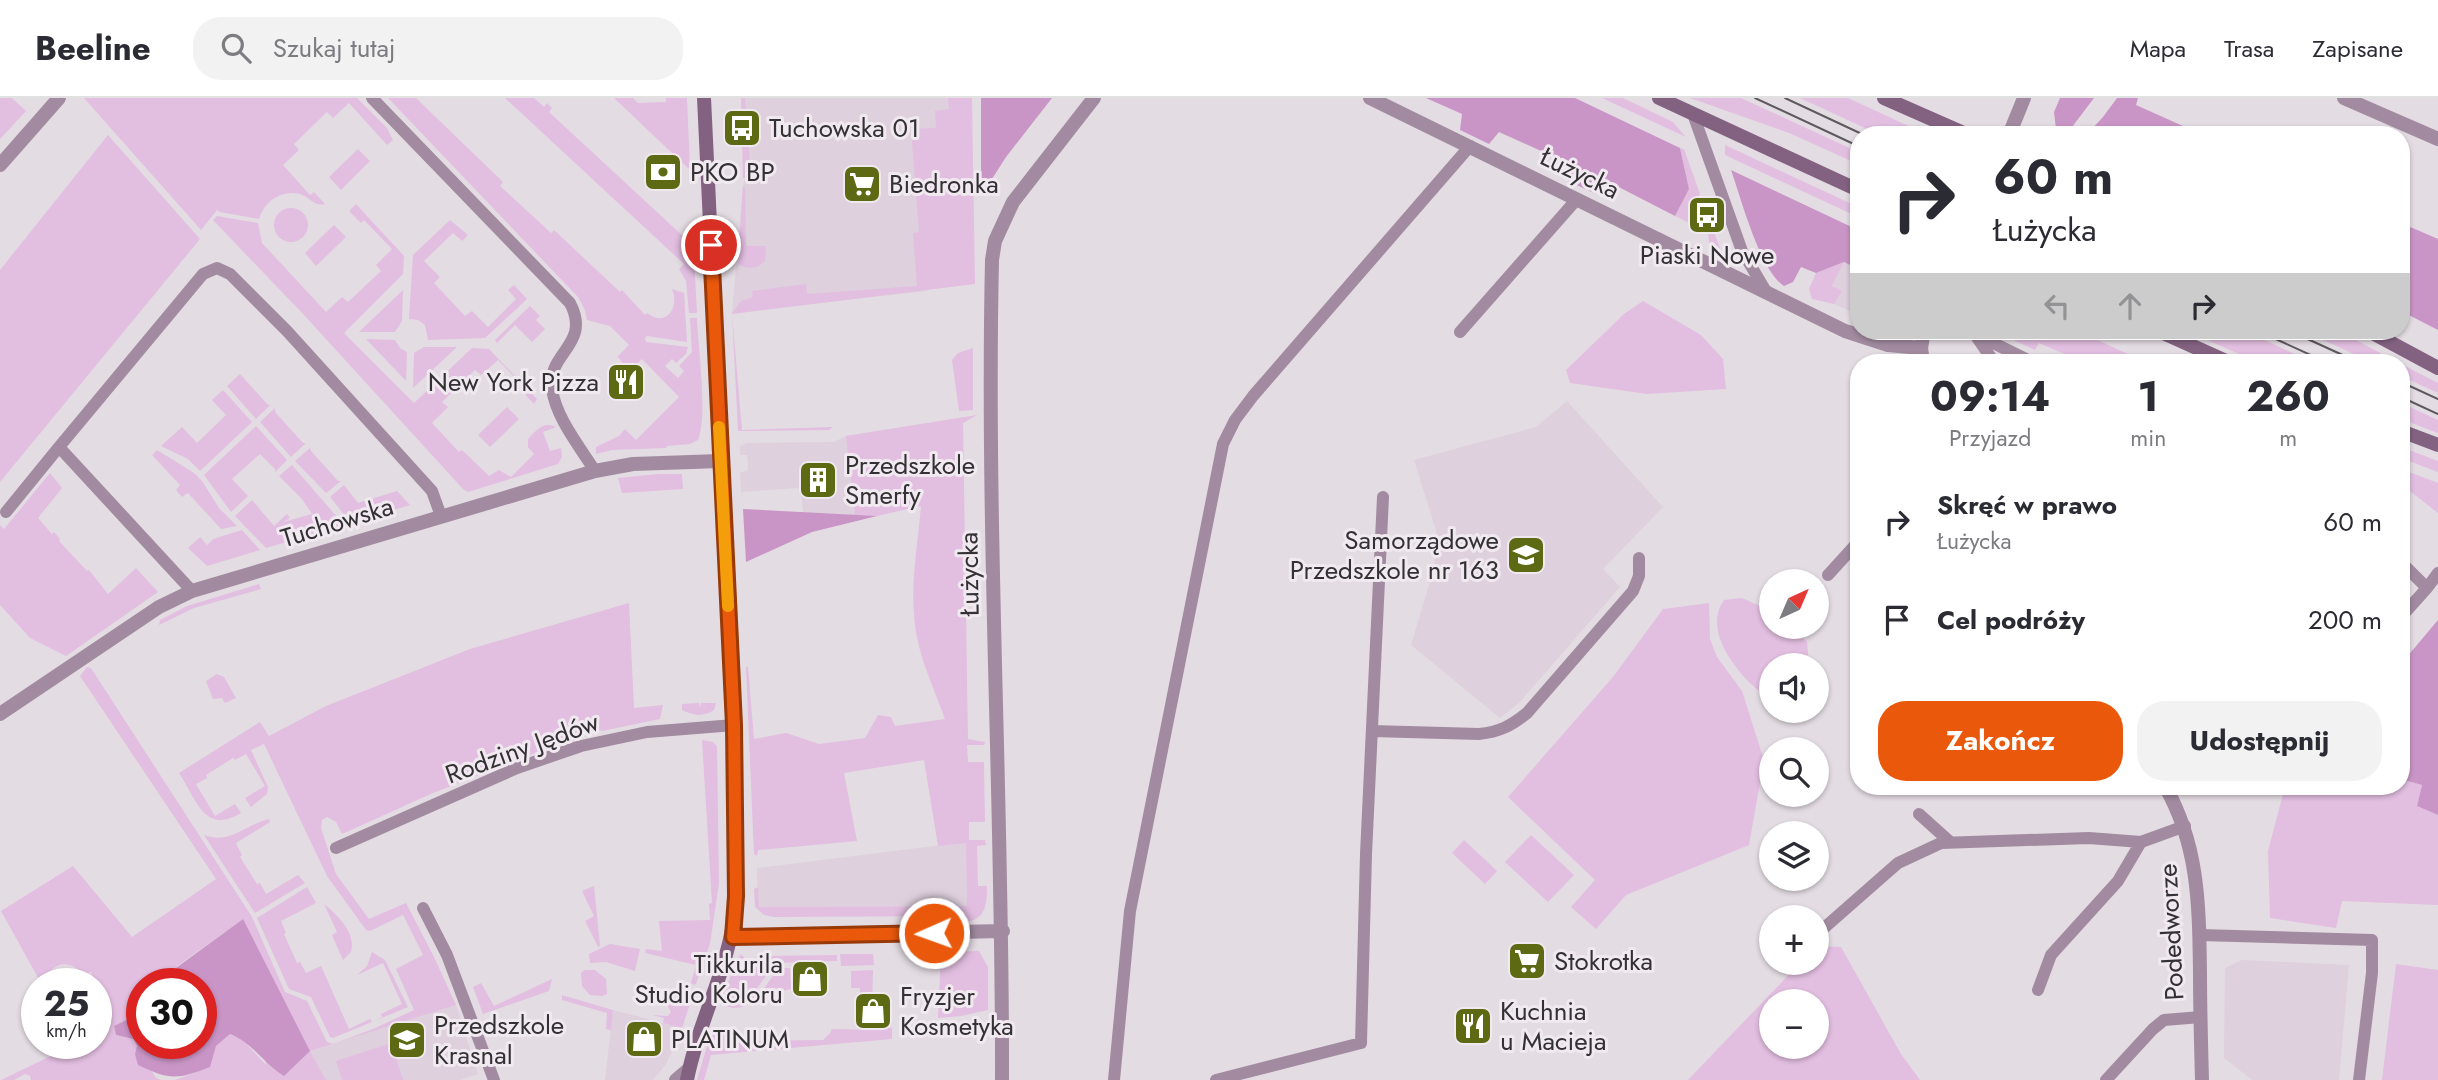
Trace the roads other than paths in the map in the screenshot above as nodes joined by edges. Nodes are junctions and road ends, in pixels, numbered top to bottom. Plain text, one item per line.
1 (59, 98) edge
2 (372, 98) edge
3 (704, 98) edge
4 (1094, 98) edge
5 (1370, 98) edge
6 (1659, 98) edge
7 (1884, 98) edge
8 (2024, 98) edge
9 (2344, 98) edge
10 (1693, 114) junction
11 (1948, 126) edge
12 (2013, 126) edge
13 (2408, 126) edge
14 (2410, 127) edge
15 (2438, 139) edge
16 (1470, 146) junction
17 (0, 165) edge
18 (1850, 186) edge
19 (1577, 199) junction
20 (1767, 293) junction
21 (1460, 332) dead end
22 (1850, 333) edge
23 (1873, 340) edge
24 (1988, 340) edge
25 (2179, 340) edge
26 (2386, 340) edge
27 (1919, 354) edge
28 (2016, 354) edge
29 (2210, 354) edge
30 (2438, 368) edge
31 (2410, 434) edge
32 (2438, 445) edge
33 (60, 447) junction
34 (720, 461) junction
35 (595, 471) junction
36 (1382, 497) dead end
37 (6, 512) dead end
38 (441, 516) junction
39 (1850, 551) edge
40 (1639, 558) dead end
41 (2410, 571) edge
42 (2438, 573) edge
43 (1829, 574) edge
44 (2427, 588) junction
45 (192, 591) junction
46 (2410, 607) edge
47 (0, 714) edge
48 (734, 725) junction
49 (1372, 731) junction
50 (2170, 795) edge
51 (1919, 814) dead end
52 (2185, 826) junction
53 (1949, 841) junction
54 (2141, 842) junction
55 (336, 848) dead end
56 (423, 908) dead end
57 (1829, 924) edge
58 (1003, 931) junction
59 (2200, 935) junction
60 (733, 937) junction
61 (2038, 990) dead end
62 (2201, 1017) junction
63 (688, 1074) edge
64 (494, 1080) edge
65 (676, 1080) edge
66 (1002, 1080) edge
67 (1114, 1080) edge
68 (1216, 1080) edge
69 (2106, 1080) edge
70 (2202, 1080) edge
71 (2359, 1080) edge

1 - 17 street
2 - 35 lane
3 - 34 street
4 - 58 street, Łużycka
5 - 16 street, Łużycka
6 - 10 street
7 - 11 street
8 - 12 street
9 - 13 street
10 - 18 street
10 - 20 lane
14 - 15 street
16 - 19 street, Łużycka
16 - 67 lane
19 - 20 street, Łużycka
19 - 21 lane
20 - 22 street, Łużycka
23 - 27 street, Łużycka
24 - 28 lane
25 - 29 street
26 - 30 street
31 - 32 street
33 - 37 lane
33 - 38 lane
33 - 45 lane
34 - 35 street, Tuchowska
34 - 48 street
35 - 38 street, Tuchowska
36 - 49 lane
38 - 45 street, Tuchowska
39 - 43 lane
40 - 49 lane
41 - 44 lane
42 - 44 lane
44 - 46 lane
45 - 47 street, Tuchowska
48 - 55 lane, Rodziny Jędów
48 - 60 street
49 - 68 lane
50 - 52 street, Podedworze
51 - 53 lane
52 - 54 lane
52 - 59 street, Podedworze
53 - 54 lane
53 - 57 lane
54 - 61 lane
56 - 64 lane
58 - 60 street
58 - 66 street, Łużycka
59 - 62 street, Podedworze
59 - 71 lane
60 - 63 street
62 - 69 lane
62 - 70 street, Podedworze
63 - 65 street

